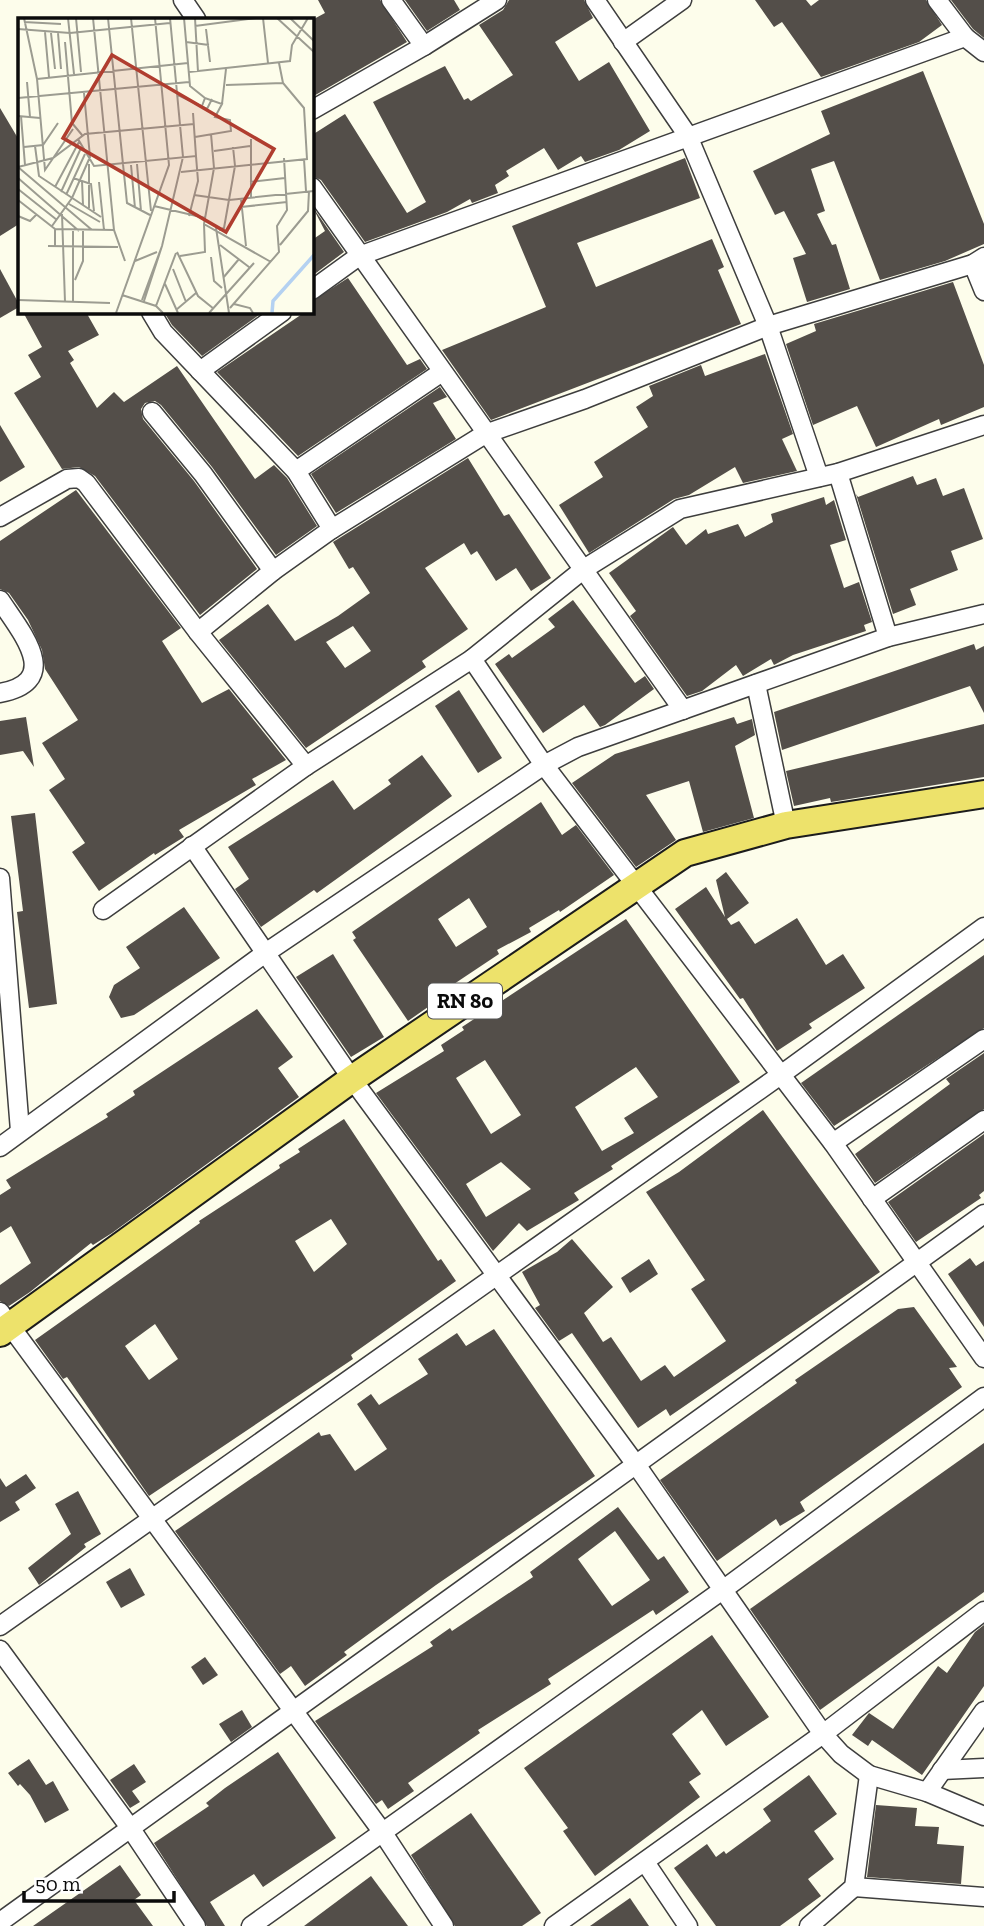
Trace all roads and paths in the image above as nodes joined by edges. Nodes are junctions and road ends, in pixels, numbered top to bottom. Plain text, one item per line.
1 (183, 0) edge
2 (391, 0) edge
3 (497, 0) edge
4 (596, 0) edge
5 (682, 0) edge
6 (937, 0) edge
7 (195, 18) edge
8 (965, 37) junction
9 (622, 42) junction
10 (424, 46) junction
11 (984, 52) edge
12 (313, 109) edge
13 (688, 136) junction
14 (313, 188) edge
15 (359, 256) junction
16 (979, 260) edge
17 (313, 289) edge
18 (984, 291) edge
19 (152, 313) edge
20 (281, 313) edge
21 (768, 326) junction
22 (200, 371) junction
23 (442, 372) junction
24 (152, 412) dead end
25 (984, 425) edge
26 (485, 434) junction
27 (296, 471) junction
28 (838, 473) junction
29 (819, 477) junction
30 (0, 517) edge
31 (332, 529) junction
32 (584, 569) junction
33 (273, 571) junction
34 (0, 600) edge
35 (984, 614) edge
36 (198, 632) junction
37 (888, 637) junction
38 (472, 659) junction
39 (756, 684) junction
40 (0, 693) edge
41 (683, 710) junction
42 (544, 765) junction
43 (306, 766) junction
44 (984, 794) edge
45 (786, 825) junction
46 (192, 846) junction
47 (0, 878) edge
48 (635, 884) junction
49 (103, 910) dead end
50 (984, 927) edge
51 (264, 954) junction
52 (984, 1039) edge
53 (782, 1074) junction
54 (352, 1079) junction
55 (984, 1120) edge
56 (20, 1131) junction
57 (833, 1143) junction
58 (0, 1147) edge
59 (872, 1199) junction
60 (984, 1214) edge
61 (916, 1263) junction
62 (496, 1275) junction
63 (3, 1324) edge
64 (984, 1358) edge
65 (984, 1397) edge
66 (637, 1466) junction
67 (153, 1518) junction
68 (724, 1589) junction
69 (984, 1611) edge
70 (0, 1626) edge
71 (0, 1650) edge
72 (291, 1711) junction
73 (983, 1714) edge
74 (823, 1734) junction
75 (984, 1768) edge
76 (942, 1770) junction
77 (869, 1775) junction
78 (927, 1792) junction
79 (984, 1816) edge
80 (131, 1829) junction
81 (381, 1830) junction
82 (645, 1862) junction
83 (854, 1886) junction
84 (984, 1897) edge
85 (0, 1922) edge
86 (197, 1926) edge
87 (251, 1926) edge
88 (444, 1926) edge
89 (554, 1926) edge
90 (688, 1926) edge
91 (809, 1926) edge

1 - 7 street
2 - 10 street
3 - 10 street
4 - 9 street
5 - 9 street
6 - 8 street
8 - 11 street
8 - 13 street
9 - 13 street
10 - 12 street
13 - 15 street
13 - 21 street
14 - 15 street
15 - 17 street
15 - 23 street
16 - 18 street
16 - 21 street
19 - 22 street
20 - 22 street
21 - 26 street
21 - 29 street
22 - 27 street
23 - 26 street
23 - 27 street
24 - 33 street
25 - 28 street
26 - 31 street
26 - 32 street
27 - 31 street
28 - 29 street
28 - 37 street
29 - 32 street
30 - 36 street
31 - 33 street
32 - 38 street
32 - 41 street
33 - 36 street
34 - 40 street
35 - 37 street
36 - 43 street
37 - 39 street
38 - 42 street
38 - 43 street
39 - 41 street
39 - 45 street
41 - 42 street
42 - 48 street
42 - 51 street
43 - 46 street
44 - 45 main road, RN 80
45 - 48 main road, RN 80
46 - 49 street
46 - 51 street
47 - 56 street
48 - 53 street
48 - 54 main road, RN 80
50 - 53 street
51 - 54 street
51 - 56 street
52 - 57 street
53 - 57 street
53 - 62 street
54 - 62 street
54 - 63 main road, RN 80
55 - 59 street
56 - 58 street
57 - 59 street
59 - 61 street
60 - 61 street
61 - 64 street
61 - 66 street
62 - 66 street
62 - 67 street
63 - 67 street
65 - 68 street
66 - 68 street
66 - 72 street
67 - 70 street
67 - 72 street
68 - 74 street
68 - 81 street
69 - 74 street
71 - 80 street
72 - 80 street
72 - 81 street
73 - 76 street
74 - 77 street
74 - 82 street
75 - 76 street
76 - 78 street
77 - 78 street
77 - 83 street
78 - 79 street
80 - 85 street
80 - 86 street
81 - 87 street
81 - 88 street
82 - 89 street
82 - 90 street
83 - 84 street
83 - 91 street

